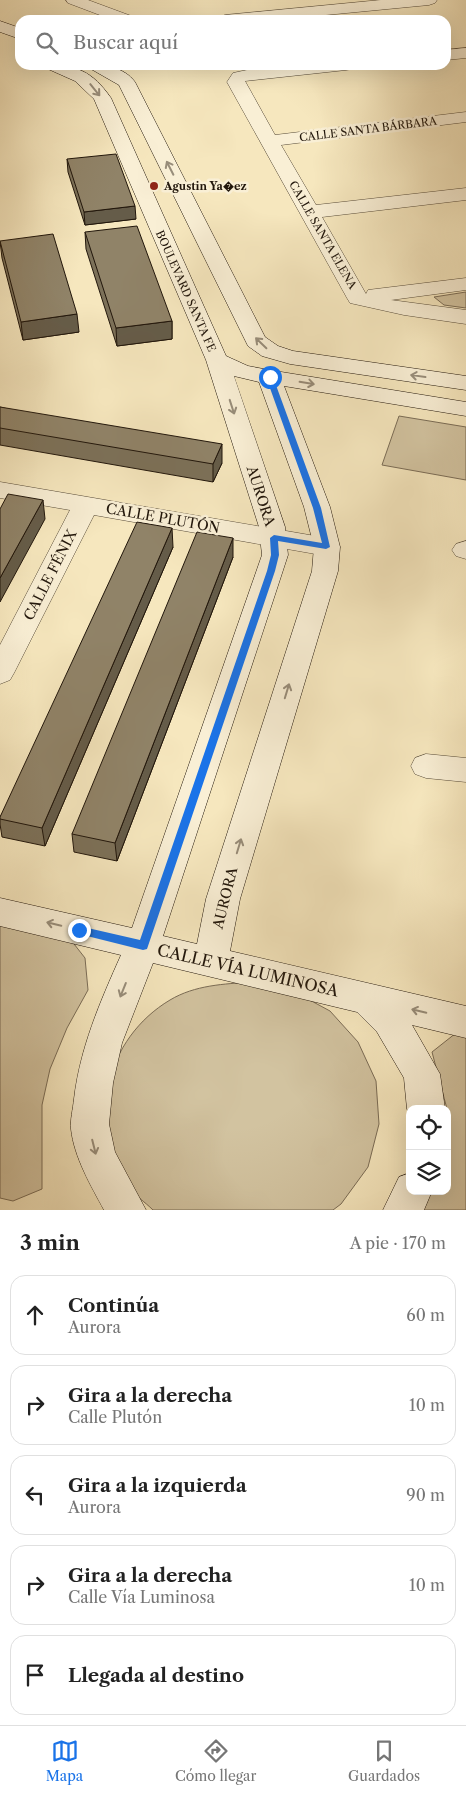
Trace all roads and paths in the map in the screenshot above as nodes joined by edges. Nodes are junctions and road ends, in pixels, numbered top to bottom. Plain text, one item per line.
1 (74, 0) edge
2 (429, 0) edge
3 (114, 15) edge
4 (276, 15) edge
5 (0, 26) edge
6 (15, 32) edge
7 (466, 53) edge
8 (451, 54) edge
9 (67, 70) edge
10 (108, 70) edge
11 (301, 70) edge
12 (466, 118) edge
13 (269, 141) junction
14 (466, 194) edge
15 (310, 212) junction
16 (466, 284) edge
17 (358, 298) junction
18 (466, 318) edge
19 (217, 360) junction
20 (270, 377) junction
21 (466, 383) edge
22 (466, 409) edge
23 (0, 490) edge
24 (86, 505) junction
25 (274, 538) junction
26 (326, 547) junction
27 (0, 673) edge
28 (426, 766) dead end
29 (466, 770) edge
30 (0, 912) edge
31 (143, 946) junction
32 (211, 962) junction
33 (368, 999) junction
34 (466, 1022) edge
35 (426, 1105) edge
36 (411, 1195) edge
37 (126, 1210) edge
38 (403, 1210) edge

1 - 3 street
2 - 4 street
5 - 6 street
7 - 8 street
9 -> 19 street, BOULEVARD SANTA FE
21 -> 10 street
11 - 13 street, CALLE SANTA ELENA
12 - 13 street, CALLE SANTA BÁRBARA
13 - 15 street, CALLE SANTA ELENA
14 - 15 street
15 - 17 street, CALLE SANTA ELENA
16 - 17 street
17 - 18 street, CALLE SANTA ELENA
19 - 20 street, BOULEVARD SANTA FE
19 -> 25 street, AURORA
20 -> 22 street, BOULEVARD SANTA FE
20 - 26 street, AURORA
23 - 24 street, CALLE PLUTÓN
24 - 25 street, CALLE PLUTÓN
24 - 27 street, CALLE FÉNIX
25 - 26 street, CALLE PLUTÓN
25 - 31 street, AURORA
32 -> 26 street, AURORA
28 - 29 street
31 -> 30 street, CALLE VÍA LUMINOSA
31 - 32 street, CALLE VÍA LUMINOSA
31 -> 37 street, AURORA
32 - 33 street, CALLE VÍA LUMINOSA
34 -> 33 street, CALLE VÍA LUMINOSA
33 - 35 street
36 - 38 street

